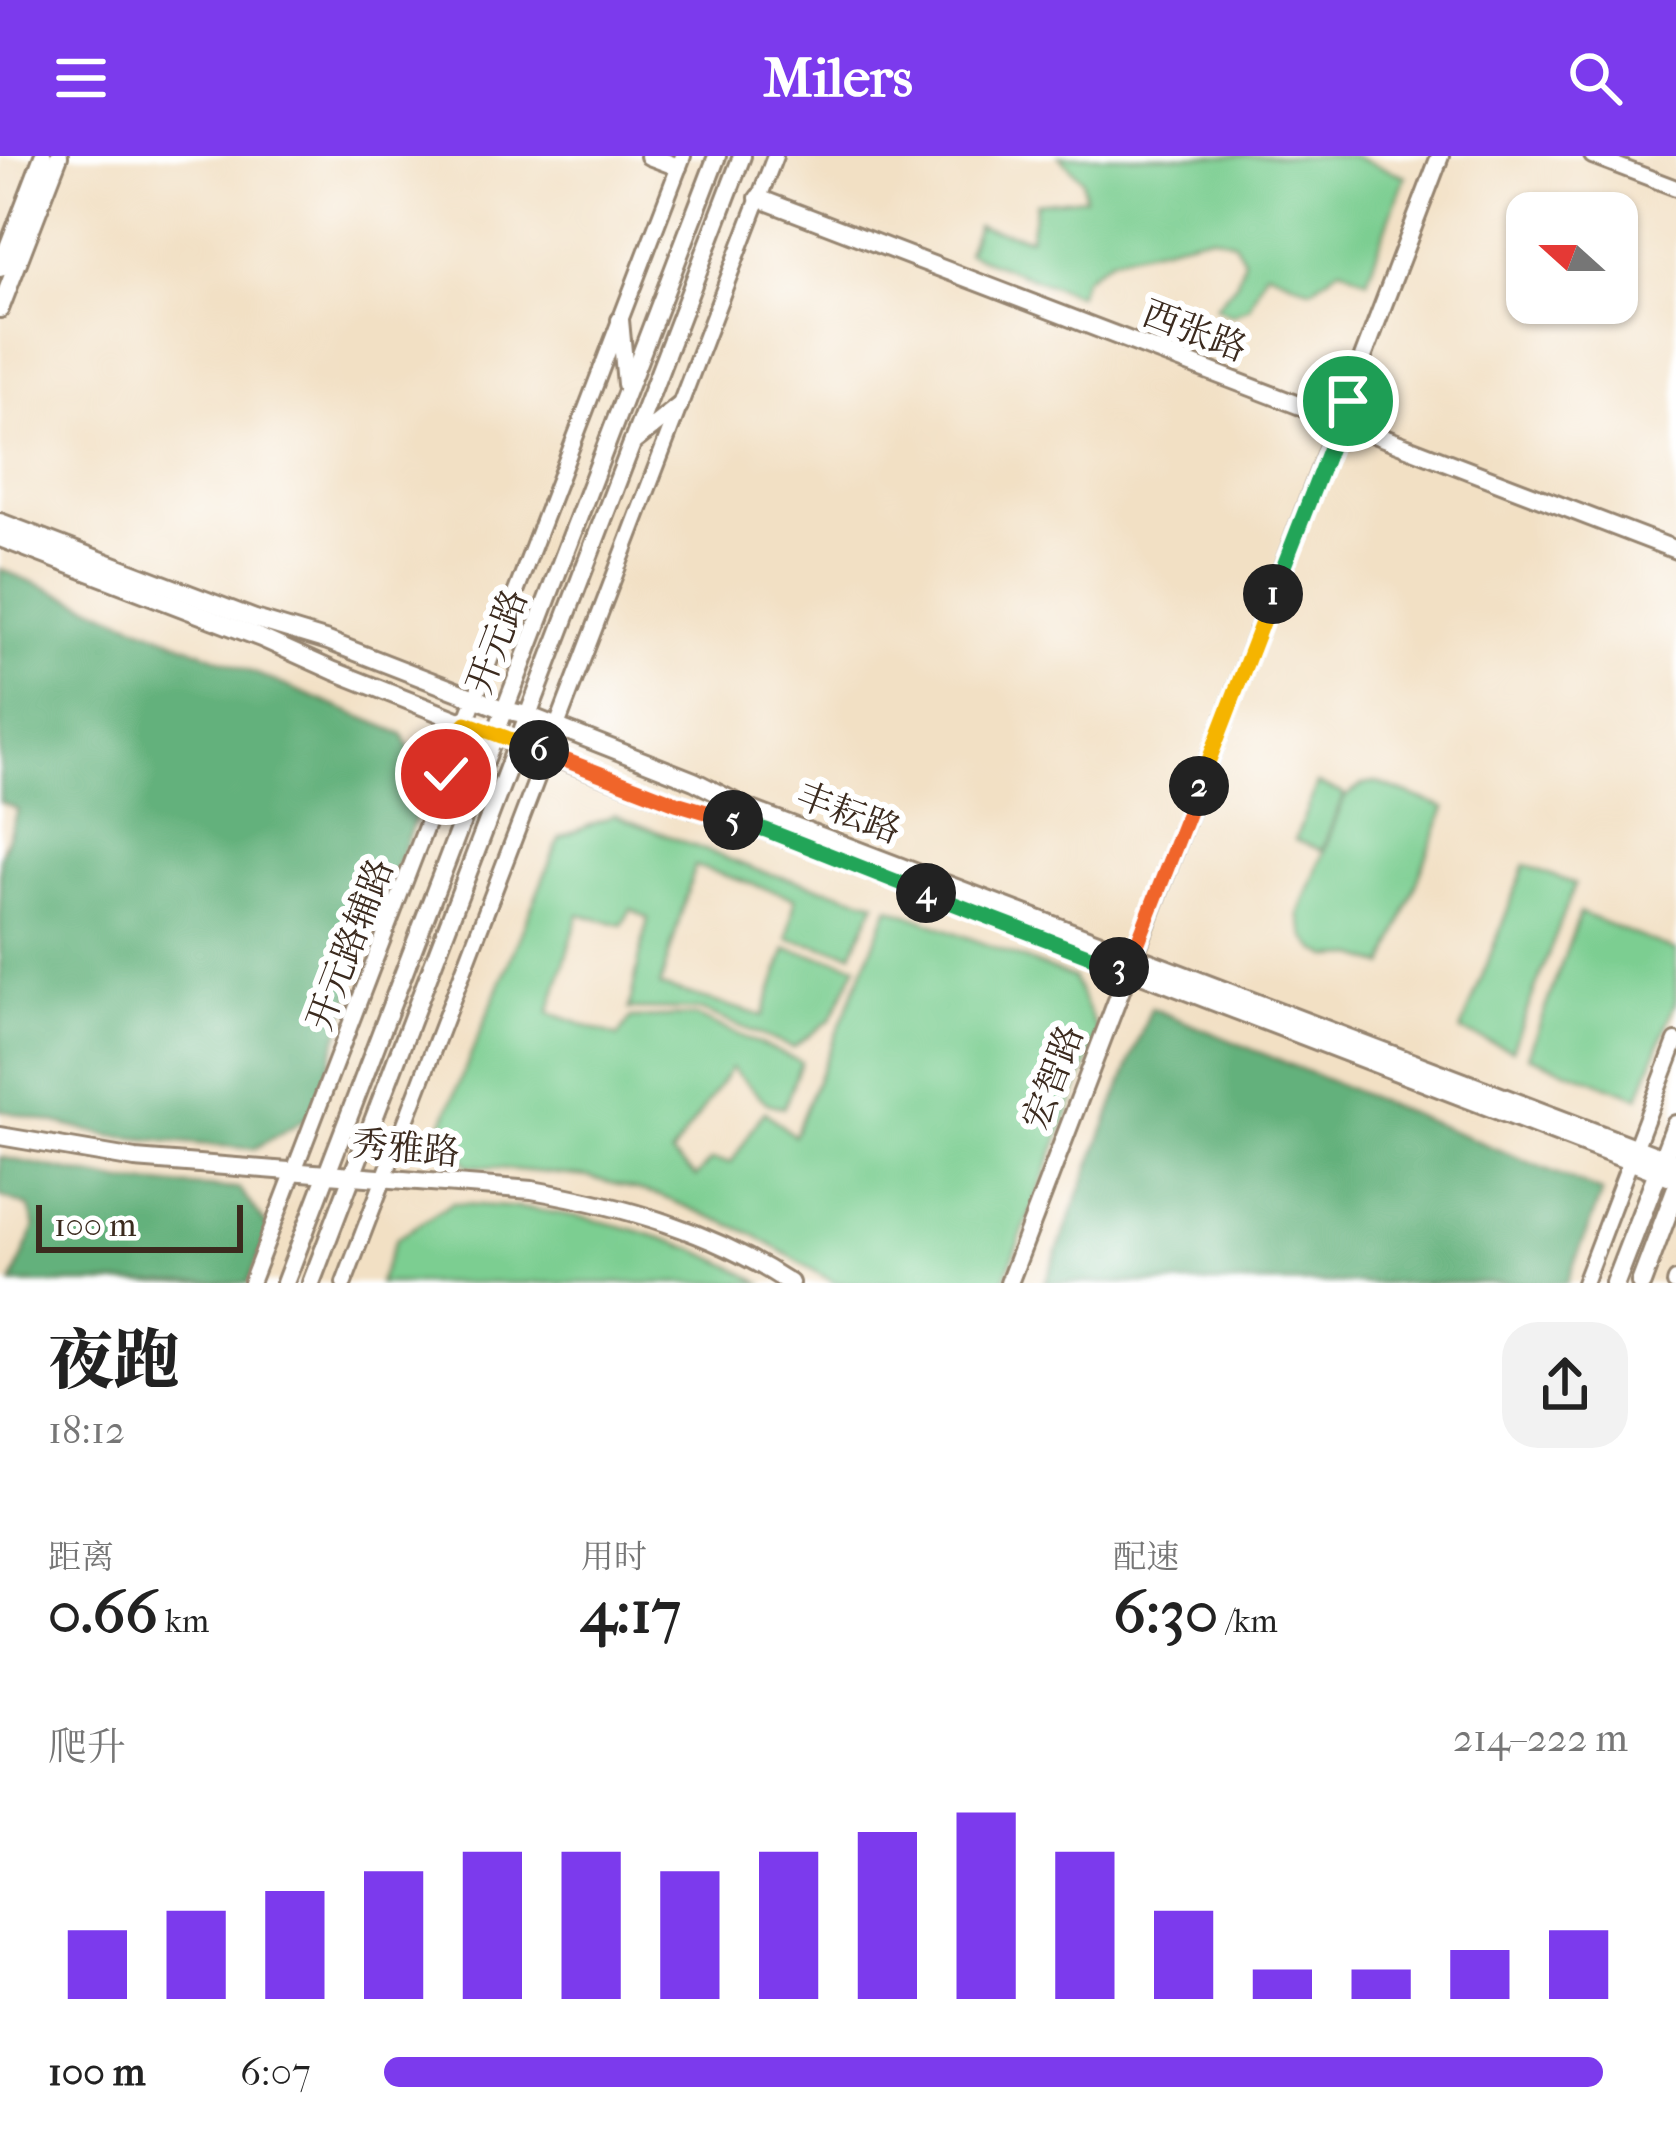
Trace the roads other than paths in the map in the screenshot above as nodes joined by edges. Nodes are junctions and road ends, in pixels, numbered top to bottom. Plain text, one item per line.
1 (43, 156) edge
2 (59, 156) edge
3 (649, 156) edge
4 (717, 156) edge
5 (742, 156) edge
6 (775, 156) edge
7 (1440, 156) edge
8 (1592, 156) edge
9 (681, 162) edge
10 (1676, 188) edge
11 (758, 198) junction
12 (0, 268) edge
13 (0, 309) edge
14 (620, 320) junction
15 (627, 391) junction
16 (679, 406) junction
17 (1340, 421) junction
18 (632, 444) junction
19 (0, 522) edge
20 (0, 538) edge
21 (1676, 550) edge
22 (476, 698) junction
23 (505, 710) junction
24 (527, 716) junction
25 (466, 723) junction
26 (555, 727) junction
27 (495, 735) junction
28 (518, 742) junction
29 (545, 752) junction
30 (1130, 963) junction
31 (1676, 1041) edge
32 (1676, 1125) edge
33 (0, 1136) edge
34 (1633, 1155) junction
35 (1668, 1168) edge
36 (294, 1171) junction
37 (328, 1173) junction
38 (352, 1175) junction
39 (385, 1178) junction
40 (1676, 1190) edge
41 (251, 1283) edge
42 (285, 1283) edge
43 (311, 1283) edge
44 (344, 1283) edge
45 (790, 1283) edge
46 (1009, 1283) edge
47 (1584, 1283) edge
48 (1615, 1283) edge
49 (1641, 1283) edge

1 - 12 street
2 - 13 street
3 - 9 street
4 - 15 street, 开元路
5 - 18 street, 开元路
6 - 11 street
7 - 17 street, 宏智路
8 - 10 street
9 - 14 street, 开元路辅路
11 - 16 street
11 - 17 street, 西张路
14 - 15 street
14 - 22 street, 开元路辅路
15 - 23 street, 开元路
16 - 18 street
16 - 26 street
17 - 21 street, 西张路
17 - 30 street, 宏智路
18 - 24 street, 开元路
19 - 22 street, 丰耘路
20 - 25 street, 丰耘路
22 - 23 street, 丰耘路
22 - 25 street, 开元路辅路
23 - 24 street, 丰耘路
23 - 27 street, 开元路
24 - 26 street, 丰耘路
24 - 28 street, 开元路
25 - 27 street, 丰耘路
25 - 36 street, 开元路辅路
26 - 29 street
26 - 30 street, 丰耘路
27 - 28 street, 丰耘路
27 - 37 street, 开元路
28 - 29 street, 丰耘路
28 - 38 street, 开元路
29 - 30 street, 丰耘路
29 - 39 street
30 - 34 street, 丰耘路
30 - 46 street, 宏智路
31 - 34 street
32 - 35 main road
33 - 36 street, 秀雅路
34 - 35 street, 丰耘路
34 - 47 street
35 - 48 main road
36 - 37 street, 秀雅路
36 - 41 street, 开元路辅路
37 - 38 street, 秀雅路
37 - 42 street, 开元路
38 - 39 street, 秀雅路
38 - 43 street, 开元路
39 - 44 street
39 - 45 street, 秀雅路
40 - 49 main road

